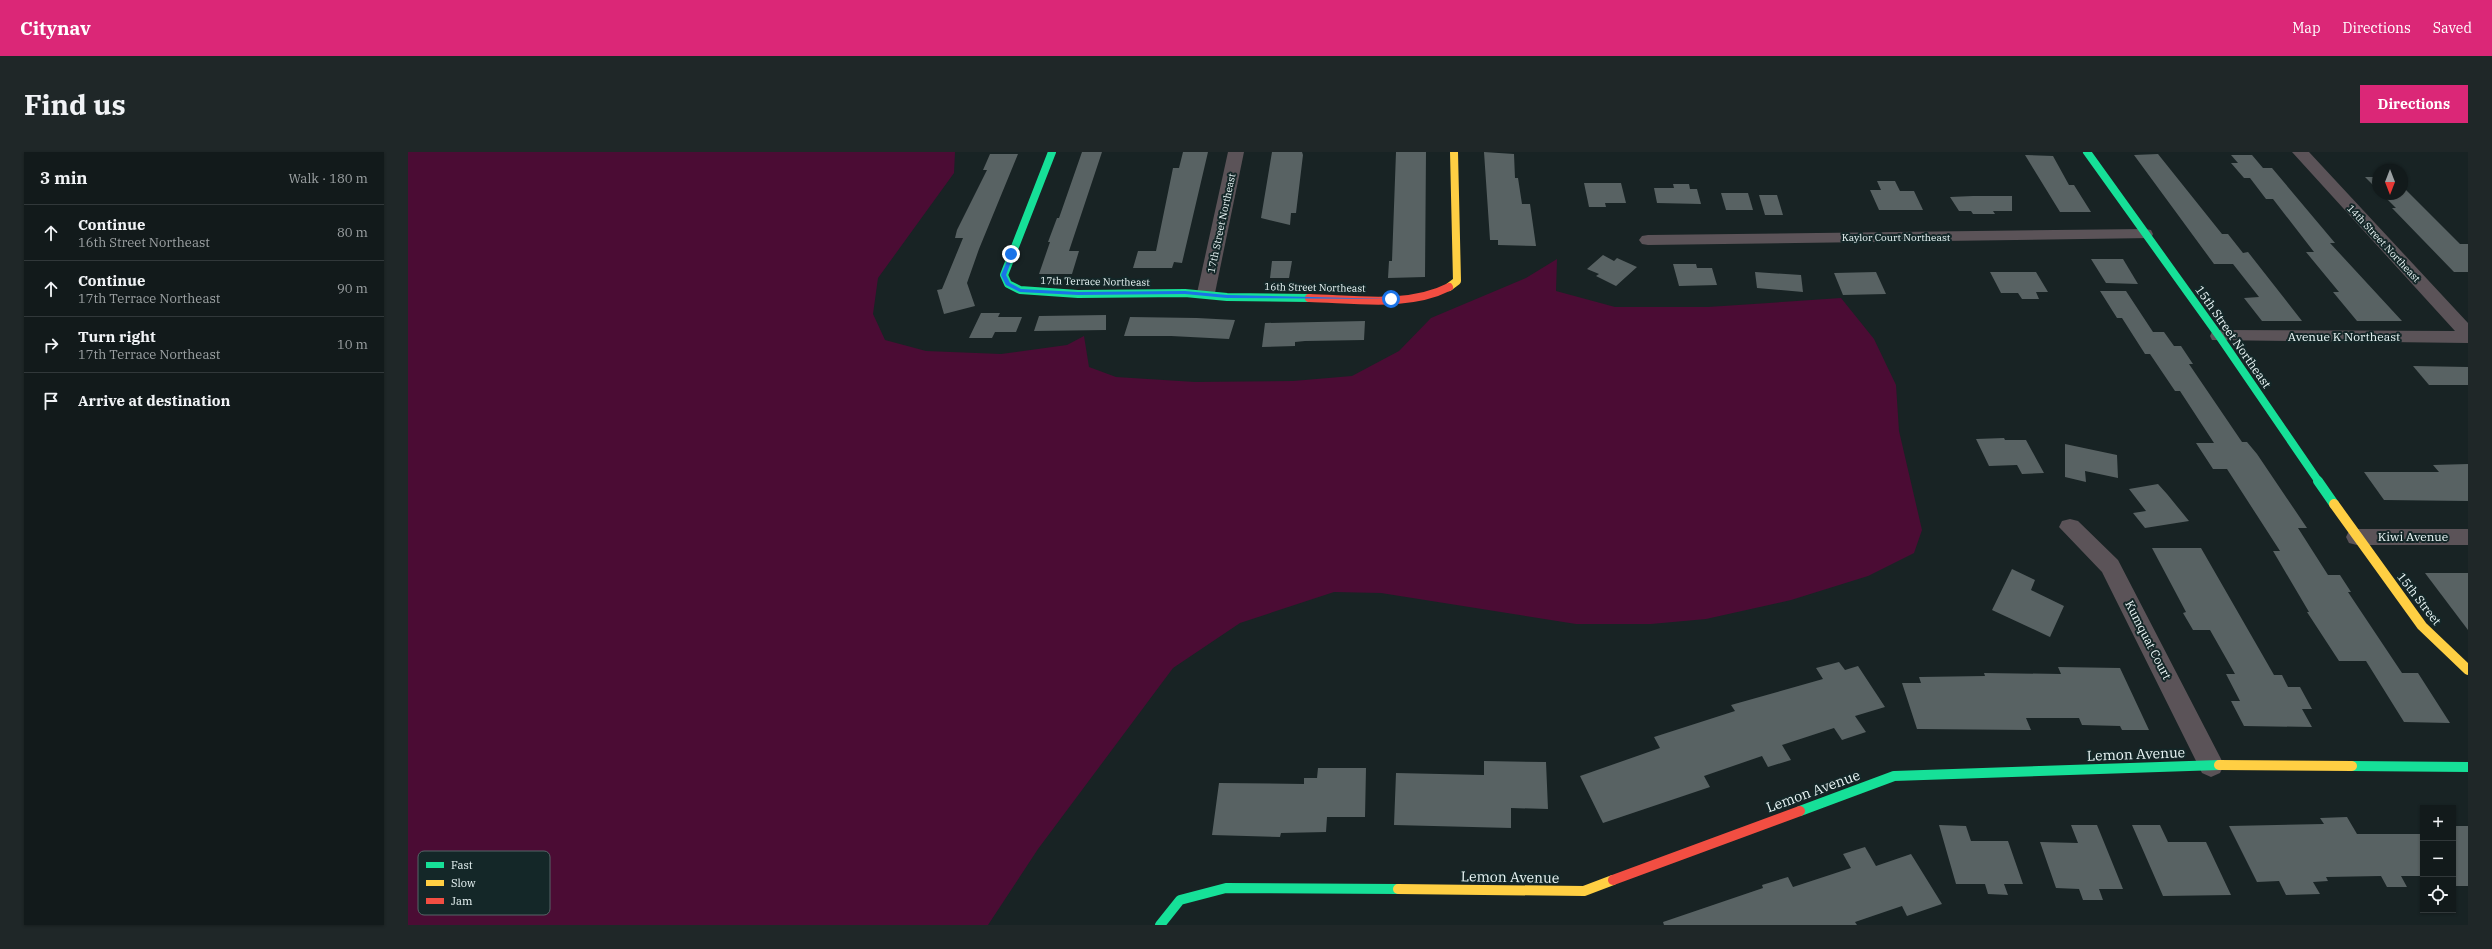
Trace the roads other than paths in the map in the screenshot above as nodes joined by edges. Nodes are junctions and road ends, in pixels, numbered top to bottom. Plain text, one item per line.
1 (1052, 152) edge
2 (1236, 152) edge
3 (1454, 152) edge
4 (2087, 152) edge
5 (2300, 152) edge
6 (2145, 234) junction
7 (1648, 240) dead end
8 (1206, 293) junction
9 (2219, 336) junction
10 (2468, 336) edge
11 (2070, 526) dead end
12 (2468, 537) edge
13 (2357, 538) junction
14 (2468, 670) edge
15 (2211, 765) junction
16 (2468, 767) edge
17 (1160, 925) edge

1 - 8 street, 17th Terrace Northeast
2 - 8 street, 17th Street Northeast
3 - 8 street, 16th Street Northeast
4 - 6 street, 15th Street Northeast
5 - 10 street, 14th Street Northeast
6 - 7 street, Kaylor Court Northeast
6 - 9 street, 15th Street Northeast
9 - 10 street, Avenue K Northeast
9 - 13 street, 15th Street Northeast
11 - 15 street, Kumquat Court
12 - 13 street, Kiwi Avenue
13 - 14 street, 15th Street
15 - 16 street, Lemon Avenue
15 - 17 street, Lemon Avenue

